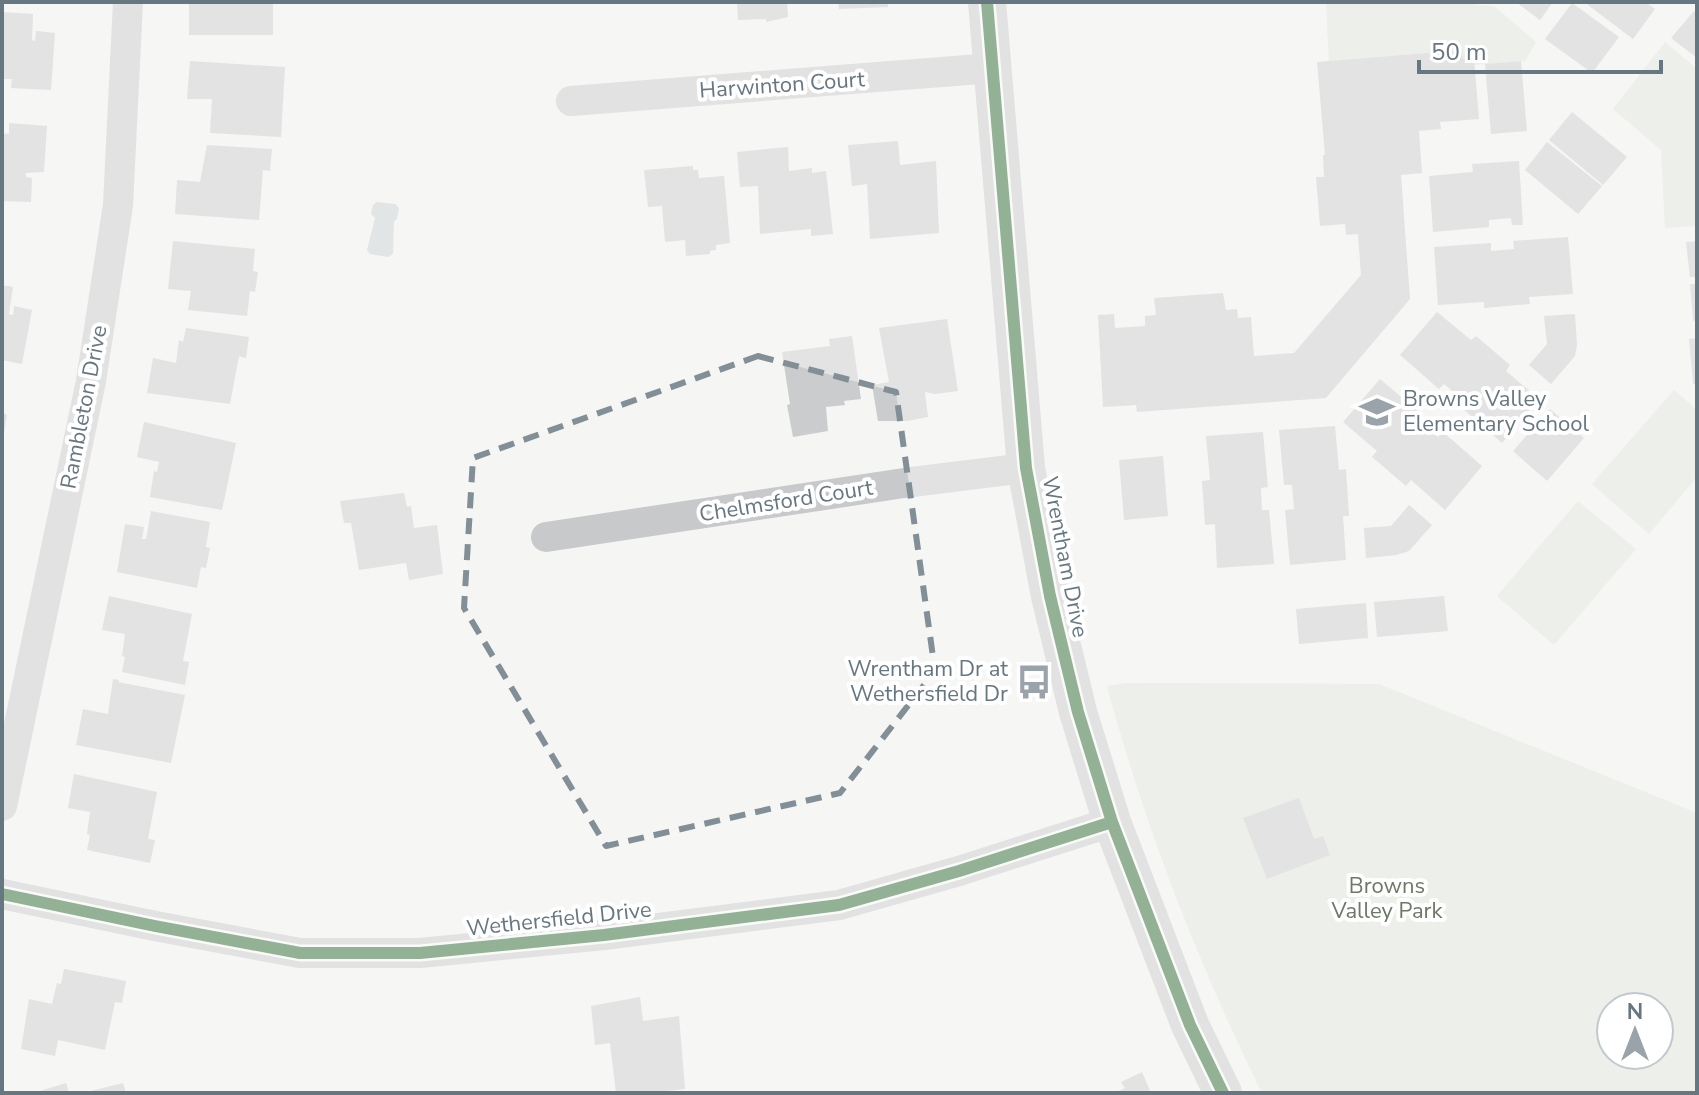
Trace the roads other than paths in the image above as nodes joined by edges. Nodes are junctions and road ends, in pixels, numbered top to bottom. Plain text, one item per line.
1 (128, 2) edge
2 (987, 2) edge
3 (993, 68) junction
4 (571, 101) dead end
5 (1026, 468) junction
6 (546, 537) dead end
7 (2, 806) edge
8 (1112, 822) junction
9 (2, 894) edge
10 (1223, 1093) edge

1 - 7 street, Rambleton Drive
2 - 3 street, Wrentham Drive
3 - 4 street, Harwinton Court
3 - 5 street, Wrentham Drive
5 - 6 street, Chelmsford Court
5 - 8 street, Wrentham Drive
8 - 9 street, Wethersfield Drive
8 - 10 street, Wrentham Drive

